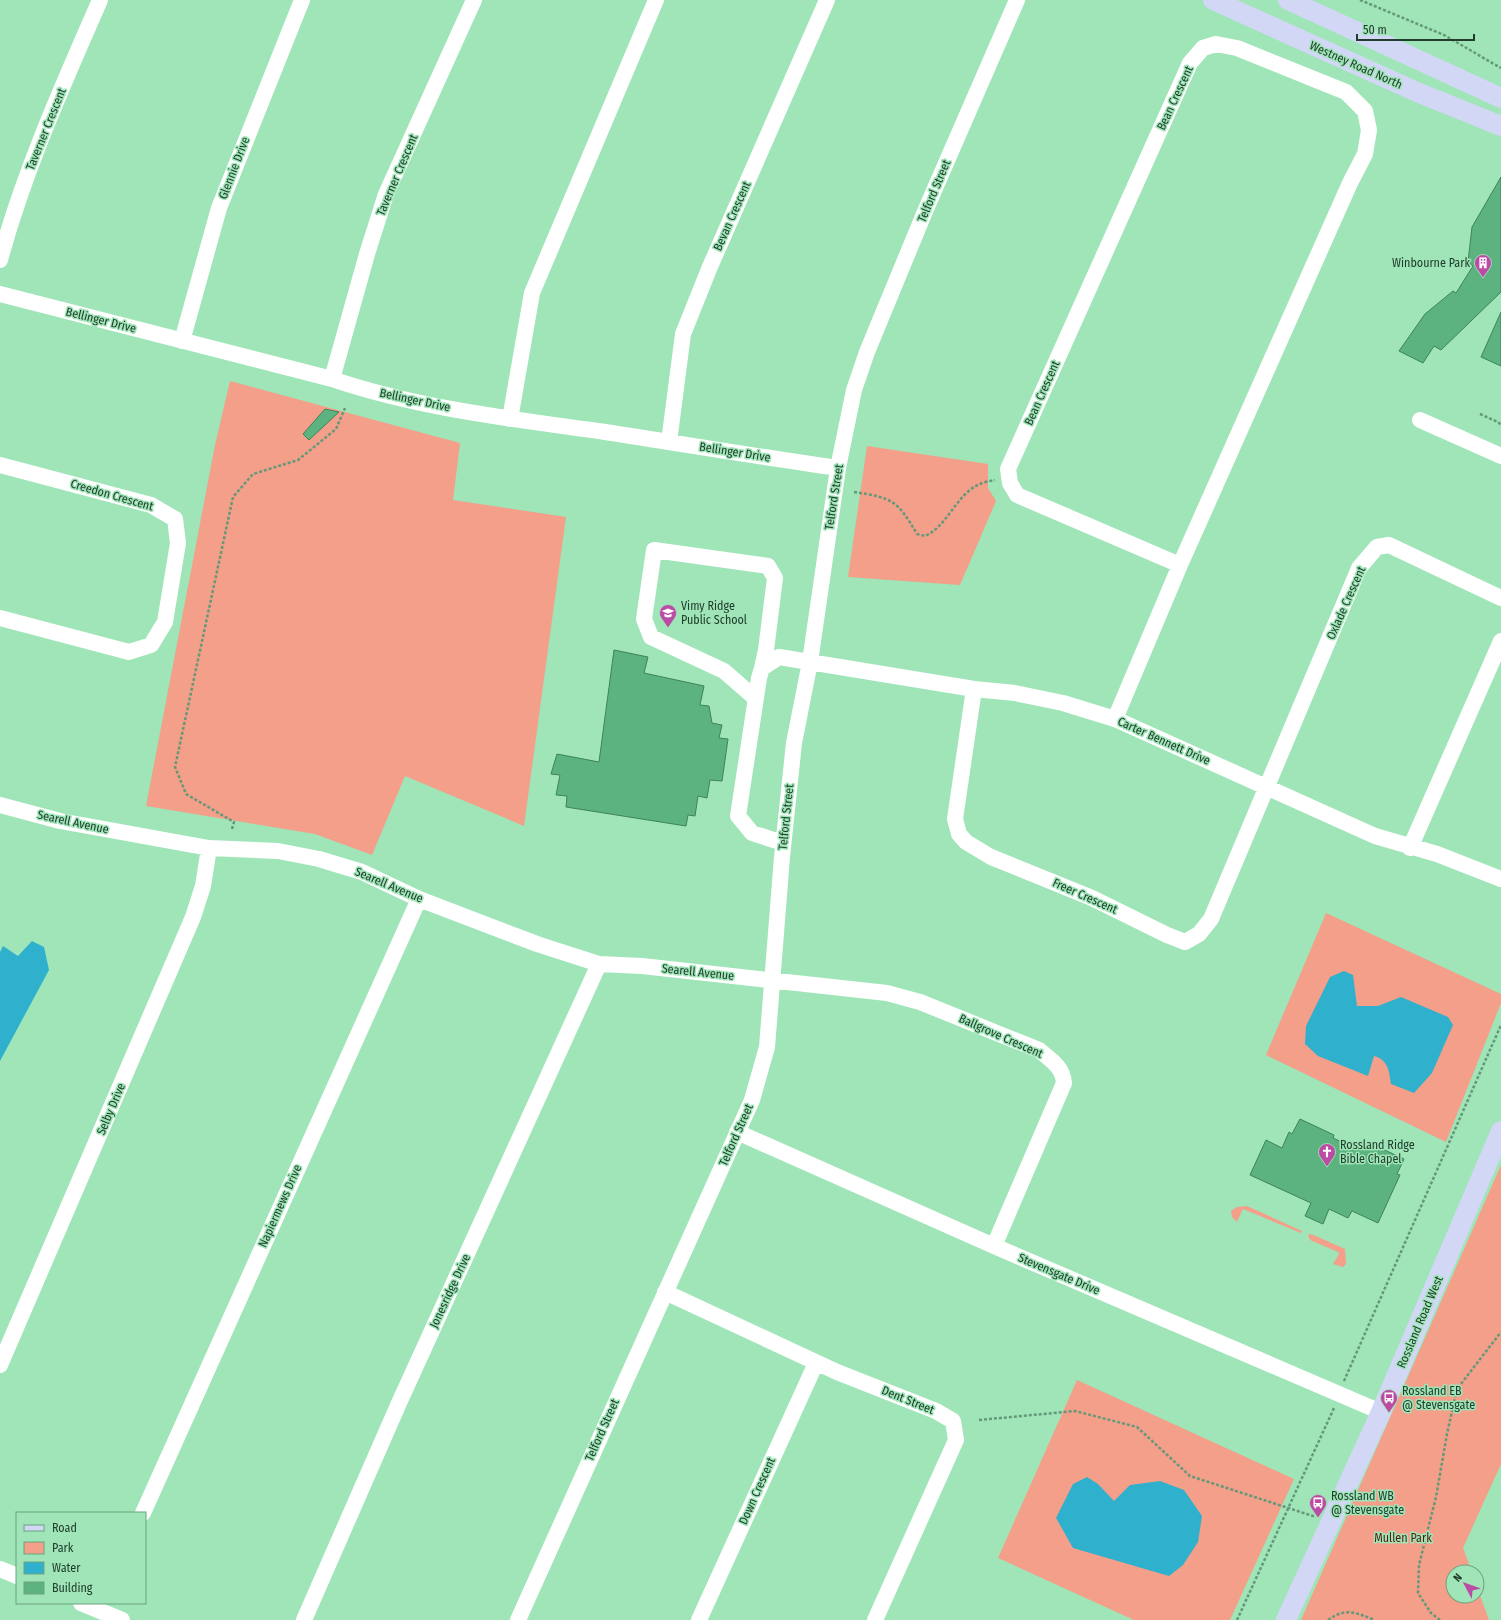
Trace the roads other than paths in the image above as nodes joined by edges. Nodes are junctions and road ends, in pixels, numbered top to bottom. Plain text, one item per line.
1 (100, 0) edge
2 (302, 0) edge
3 (474, 0) edge
4 (656, 0) edge
5 (827, 0) edge
6 (1017, 0) edge
7 (1213, 0) edge
8 (1288, 0) edge
9 (1501, 98) edge
10 (1501, 126) edge
11 (0, 260) edge
12 (0, 294) edge
13 (182, 341) junction
14 (332, 379) junction
15 (510, 419) junction
16 (1420, 420) dead end
17 (669, 442) junction
18 (1501, 456) edge
19 (0, 465) edge
20 (838, 468) junction
21 (1180, 565) junction
22 (1501, 598) edge
23 (0, 618) edge
24 (1501, 641) edge
25 (810, 662) junction
26 (762, 668) junction
27 (974, 689) junction
28 (755, 698) junction
29 (1115, 718) junction
30 (1268, 787) junction
31 (0, 805) edge
32 (783, 843) junction
33 (209, 848) junction
34 (1410, 848) junction
35 (1501, 880) edge
36 (419, 899) junction
37 (599, 964) junction
38 (773, 981) junction
39 (1501, 1131) edge
40 (737, 1132) junction
41 (994, 1246) junction
42 (665, 1292) junction
43 (816, 1363) junction
44 (0, 1365) edge
45 (1381, 1412) junction
46 (143, 1512) edge
47 (0, 1569) edge
48 (16, 1576) edge
49 (83, 1604) edge
50 (103, 1612) edge
51 (122, 1620) edge
52 (304, 1620) edge
53 (518, 1620) edge
54 (699, 1620) edge
55 (875, 1620) edge
56 (1286, 1620) edge

1 - 11 street, Taverner Crescent
2 - 13 street, Glennie Drive
3 - 14 street, Taverner Crescent
4 - 15 street
5 - 17 street, Bevan Crescent
6 - 20 street, Telford Street
7 - 10 main road, Westney Road North
8 - 9 main road
12 - 13 street, Bellinger Drive
13 - 14 street, Bellinger Drive
14 - 15 street, Bellinger Drive
15 - 17 street, Bellinger Drive
16 - 18 street
17 - 20 street, Bellinger Drive
19 - 23 street, Creedon Crescent
20 - 25 street, Telford Street
21 - 21 street, Bean Crescent
21 - 29 street, Bean Crescent
22 - 30 street, Oxlade Crescent
24 - 34 street
25 - 26 street, Carter Bennett Drive
25 - 27 street, Carter Bennett Drive
25 - 32 street, Telford Street
26 - 28 street
26 - 28 street
27 - 29 street, Carter Bennett Drive
27 - 30 street, Freer Crescent
28 - 32 street
29 - 30 street, Carter Bennett Drive
30 - 34 street, Carter Bennett Drive
31 - 33 street, Searell Avenue
32 - 38 street, Telford Street
33 - 36 street, Searell Avenue
33 - 44 street, Selby Drive
34 - 35 street, Carter Bennett Drive
36 - 37 street, Searell Avenue
36 - 46 street, Napiermews Drive
37 - 38 street, Searell Avenue
37 - 52 street, Jonesridge Drive
38 - 40 street, Telford Street
38 - 41 street, Ballgrove Crescent
39 - 45 main road, Rossland Road West
40 - 41 street, Stevensgate Drive
40 - 42 street, Telford Street
41 - 45 street, Stevensgate Drive
42 - 43 street, Dent Street
42 - 53 street, Telford Street
43 - 54 street, Down Crescent
43 - 55 street, Dent Street
45 - 56 main road, Rossland Road West
47 - 48 street
49 - 50 street
50 - 51 street

